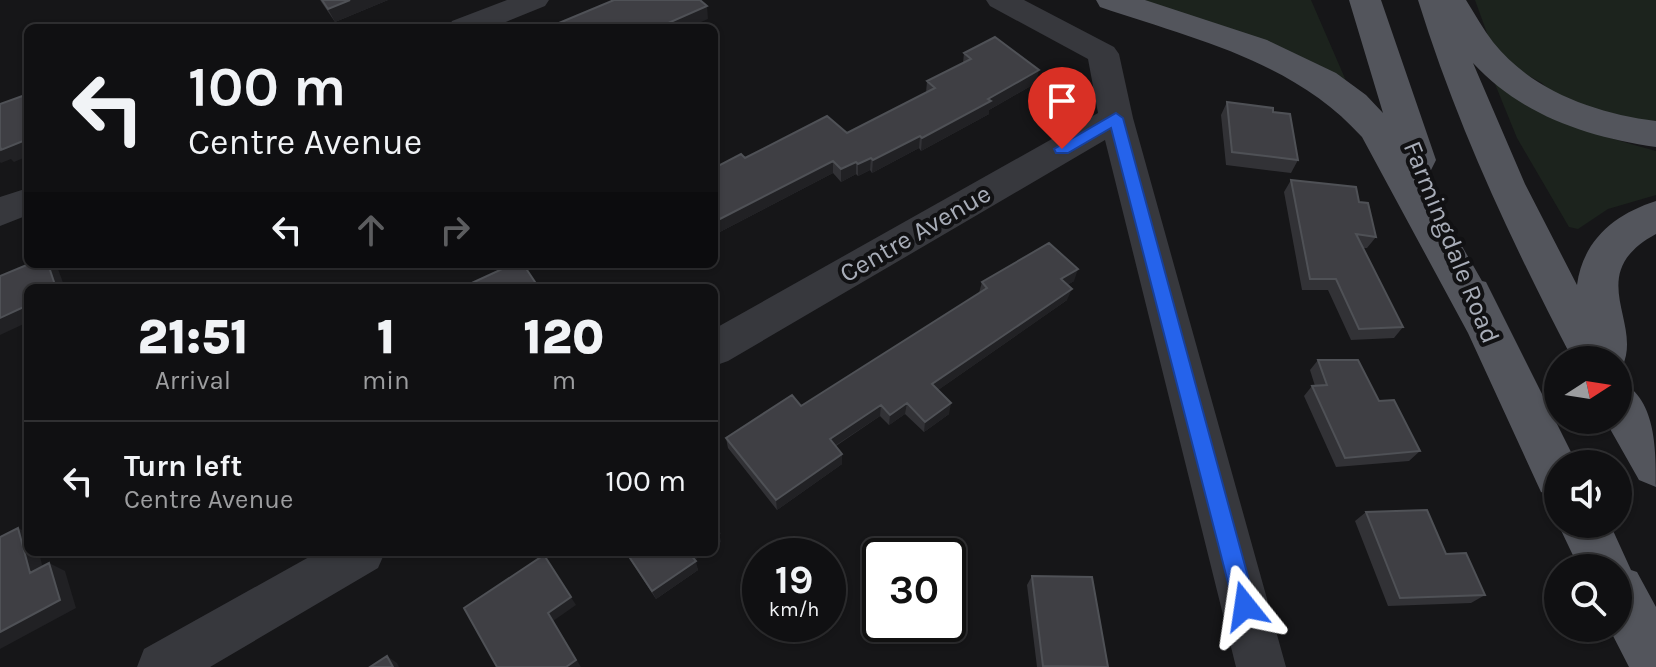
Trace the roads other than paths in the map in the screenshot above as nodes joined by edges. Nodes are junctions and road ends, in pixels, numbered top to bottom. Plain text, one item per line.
1 (534, 0) edge
2 (1001, 0) edge
3 (1112, 0) edge
4 (1365, 0) edge
5 (1434, 0) edge
6 (1450, 0) edge
7 (473, 24) edge
8 (1116, 118) junction
9 (1656, 134) edge
10 (24, 203) edge
11 (0, 212) edge
12 (1656, 216) edge
13 (1482, 320) junction
14 (1589, 346) edge
15 (1605, 346) edge
16 (718, 347) edge
17 (1632, 424) edge
18 (1545, 450) edge
19 (1656, 465) edge
20 (355, 556) edge
21 (1632, 617) edge
22 (1656, 662) edge
23 (162, 667) edge
24 (1261, 667) edge

1 - 7 street
2 - 8 street
3 - 13 main road
4 - 13 main road, Farmingdale Road
5 - 14 main road
6 - 9 main road
8 - 16 street, Centre Avenue
8 - 24 street
10 - 11 street
12 - 15 main road
13 - 18 main road, Farmingdale Road
17 - 19 main road
20 - 23 street
21 - 22 main road

